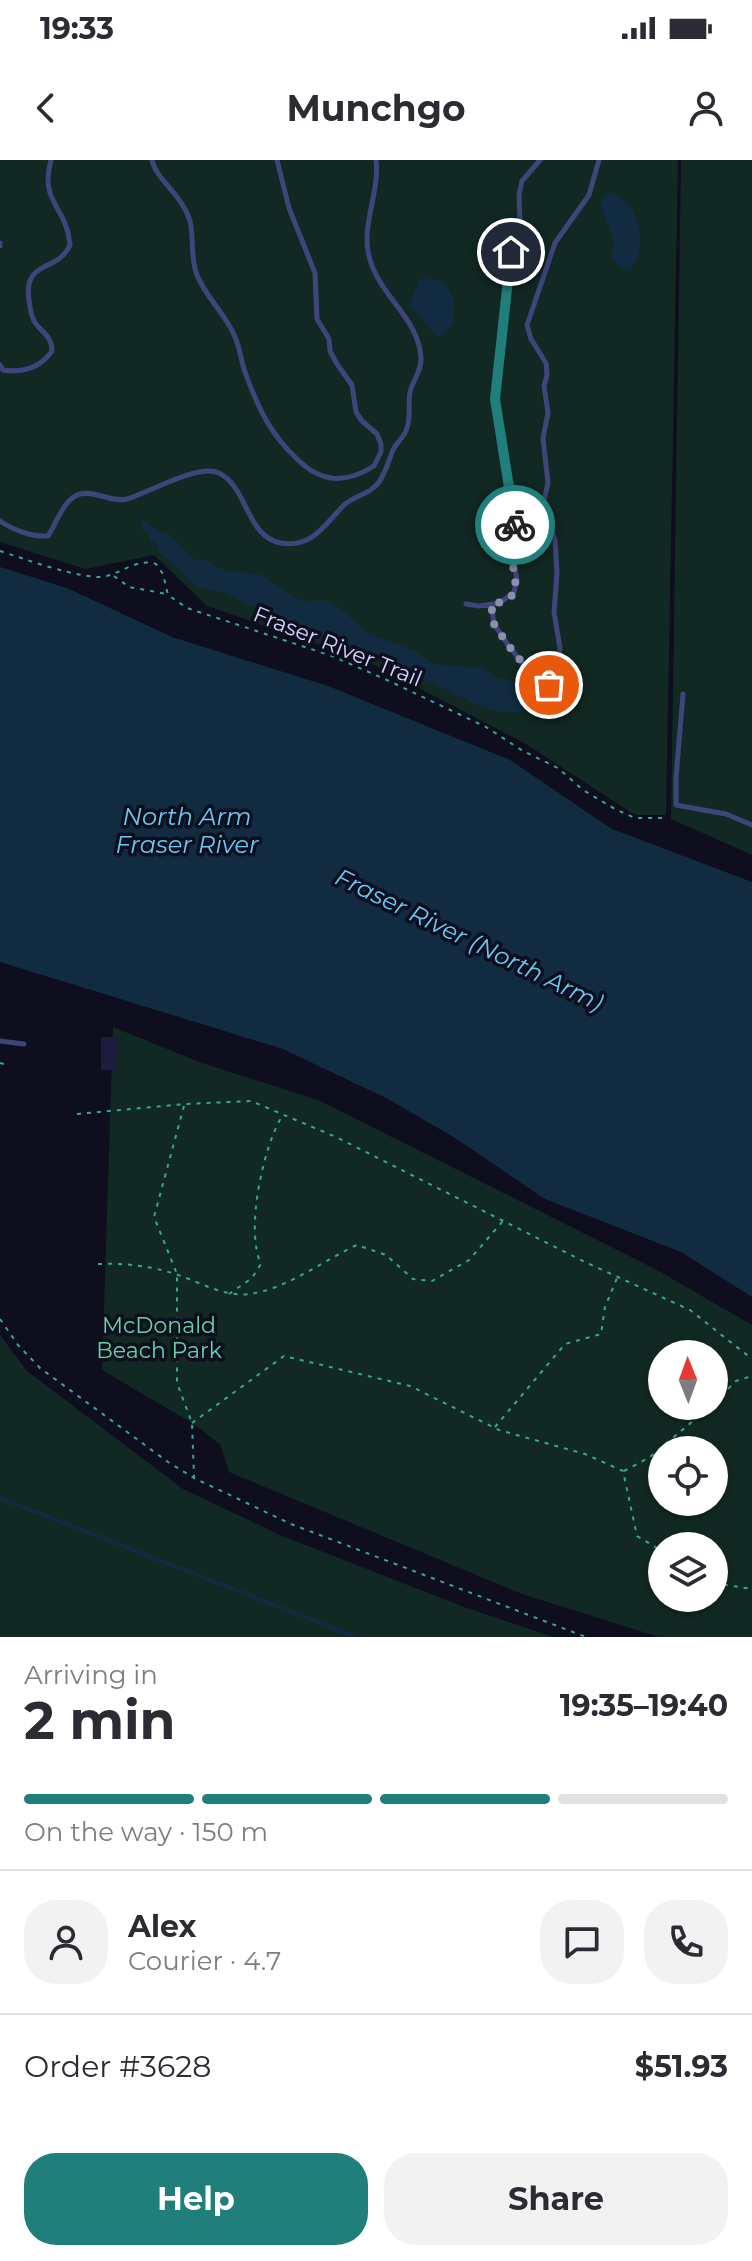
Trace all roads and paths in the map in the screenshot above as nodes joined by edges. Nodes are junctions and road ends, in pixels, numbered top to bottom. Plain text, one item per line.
1 (51, 160) edge
2 (152, 160) edge
3 (277, 160) edge
4 (376, 160) edge
5 (540, 160) edge
6 (599, 160) edge
7 (0, 365) edge
8 (0, 521) edge
9 (0, 551) edge
10 (113, 576) junction
11 (168, 595) junction
12 (466, 604) dead end
13 (491, 604) junction
14 (683, 694) dead end
15 (665, 818) dead end
16 (752, 825) edge
17 (0, 1041) edge
18 (24, 1044) dead end
19 (185, 1104) junction
20 (77, 1114) dead end
21 (283, 1115) junction
22 (504, 1221) junction
23 (98, 1264) dead end
24 (177, 1274) junction
25 (617, 1277) junction
26 (228, 1294) junction
27 (0, 1319) edge
28 (752, 1359) edge
29 (752, 1376) edge
30 (728, 1389) edge
31 (693, 1420) edge
32 (192, 1423) junction
33 (495, 1428) junction
34 (623, 1471) junction
35 (194, 1478) junction
36 (648, 1543) edge
37 (728, 1585) edge
38 (752, 1589) edge
39 (586, 1637) edge

1 - 7 lane
2 - 3 lane
4 - 8 lane
5 - 13 lane
6 - 13 lane
9 - 10 path
10 - 11 path, Fraser River Trail
10 - 11 path
11 - 15 path, Fraser River Trail
12 - 13 lane
14 - 16 lane
17 - 18 lane
19 - 20 path
19 - 21 path
19 - 24 path
21 - 22 path
21 - 26 path
22 - 25 path
22 - 26 path
23 - 24 path
24 - 26 path
24 - 32 path
25 - 28 path
25 - 33 path
27 - 35 path
29 - 30 path
31 - 34 path
32 - 33 path
32 - 35 path
33 - 34 path
34 - 36 path
35 - 39 path
37 - 38 path

